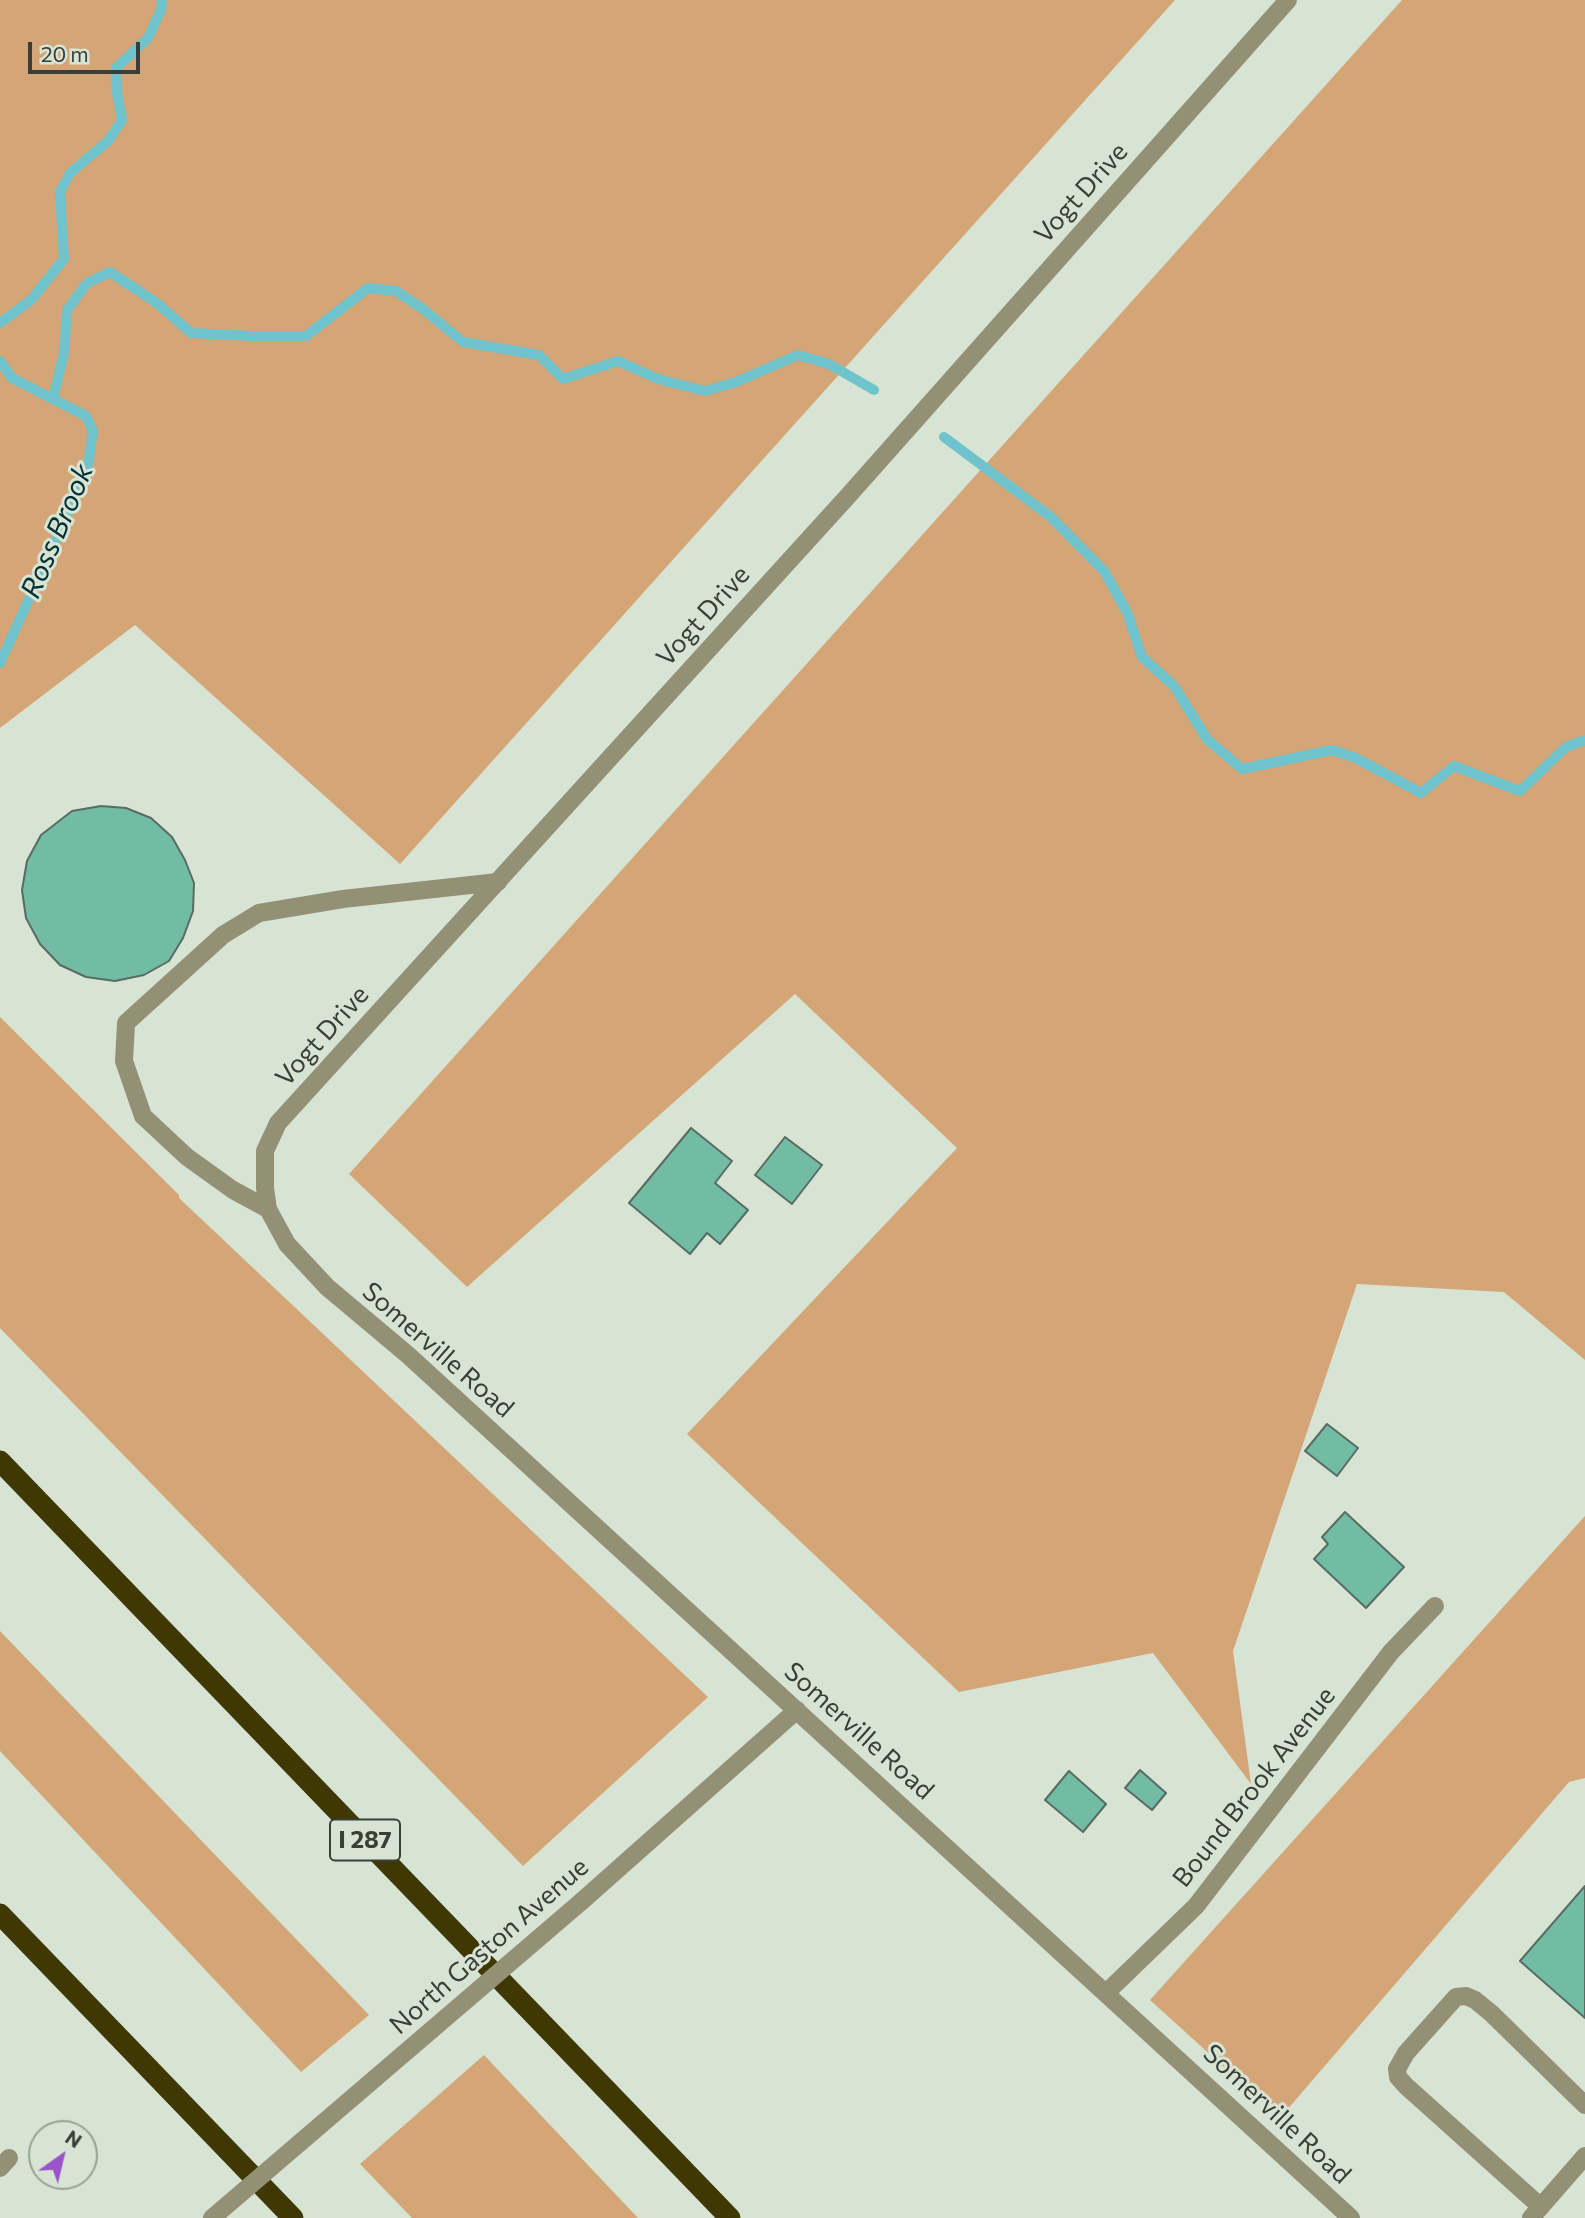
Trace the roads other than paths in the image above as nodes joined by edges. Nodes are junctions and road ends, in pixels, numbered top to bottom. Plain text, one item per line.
1 (1288, 0) edge
2 (498, 882) junction
3 (268, 1209) junction
4 (327, 1287) joint
5 (0, 1461) edge
6 (1435, 1606) dead end
7 (797, 1710) junction
8 (0, 1914) edge
9 (1106, 1993) junction
10 (1585, 2105) edge
11 (1585, 2156) edge
12 (1536, 2212) edge
13 (212, 2218) edge
14 (293, 2218) edge
15 (730, 2218) edge
16 (1351, 2218) edge

1 - 2 street, Vogt Drive
2 - 3 street, Vogt Drive
2 - 3 street
3 - 4 street, Vogt Drive
4 - 7 street, Somerville Road
5 - 15 highway, I 287
6 - 9 street, Bound Brook Avenue
7 - 9 street, Somerville Road
7 - 13 street, North Gaston Avenue, bridge
8 - 14 highway
9 - 16 street, Somerville Road
10 - 12 street
11 - 12 street

